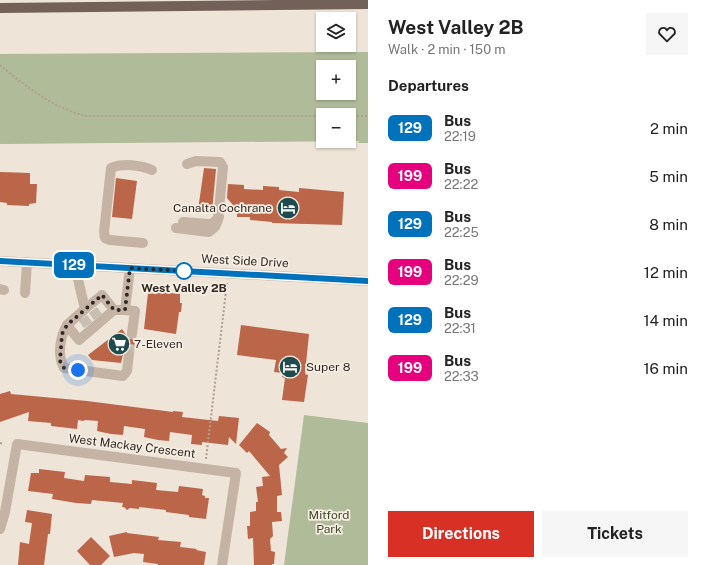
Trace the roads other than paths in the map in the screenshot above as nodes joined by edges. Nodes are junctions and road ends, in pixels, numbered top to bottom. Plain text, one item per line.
1 (368, 4) edge
2 (0, 8) edge
3 (187, 164) dead end
4 (152, 170) dead end
5 (177, 225) dead end
6 (143, 243) dead end
7 (0, 261) edge
8 (27, 263) junction
9 (77, 265) junction
10 (130, 268) junction
11 (368, 281) edge
12 (24, 293) dead end
13 (114, 310) junction
14 (125, 310) junction
15 (90, 317) junction
16 (67, 325) junction
17 (132, 333) tunnel mouth
18 (129, 354) tunnel mouth
19 (0, 529) edge
20 (222, 565) edge

1 - 2 main road
3 - 5 street
4 - 6 street
7 - 8 street, West Side Drive
8 - 9 street, West Side Drive
8 - 12 street
9 - 10 street, West Side Drive
9 - 15 street
10 - 11 street, West Side Drive
10 - 14 street
13 - 14 street
13 - 15 street
13 - 15 street
14 - 17 street
15 - 16 street
15 - 16 street
16 - 18 street
19 - 20 street, West Mackay Crescent

